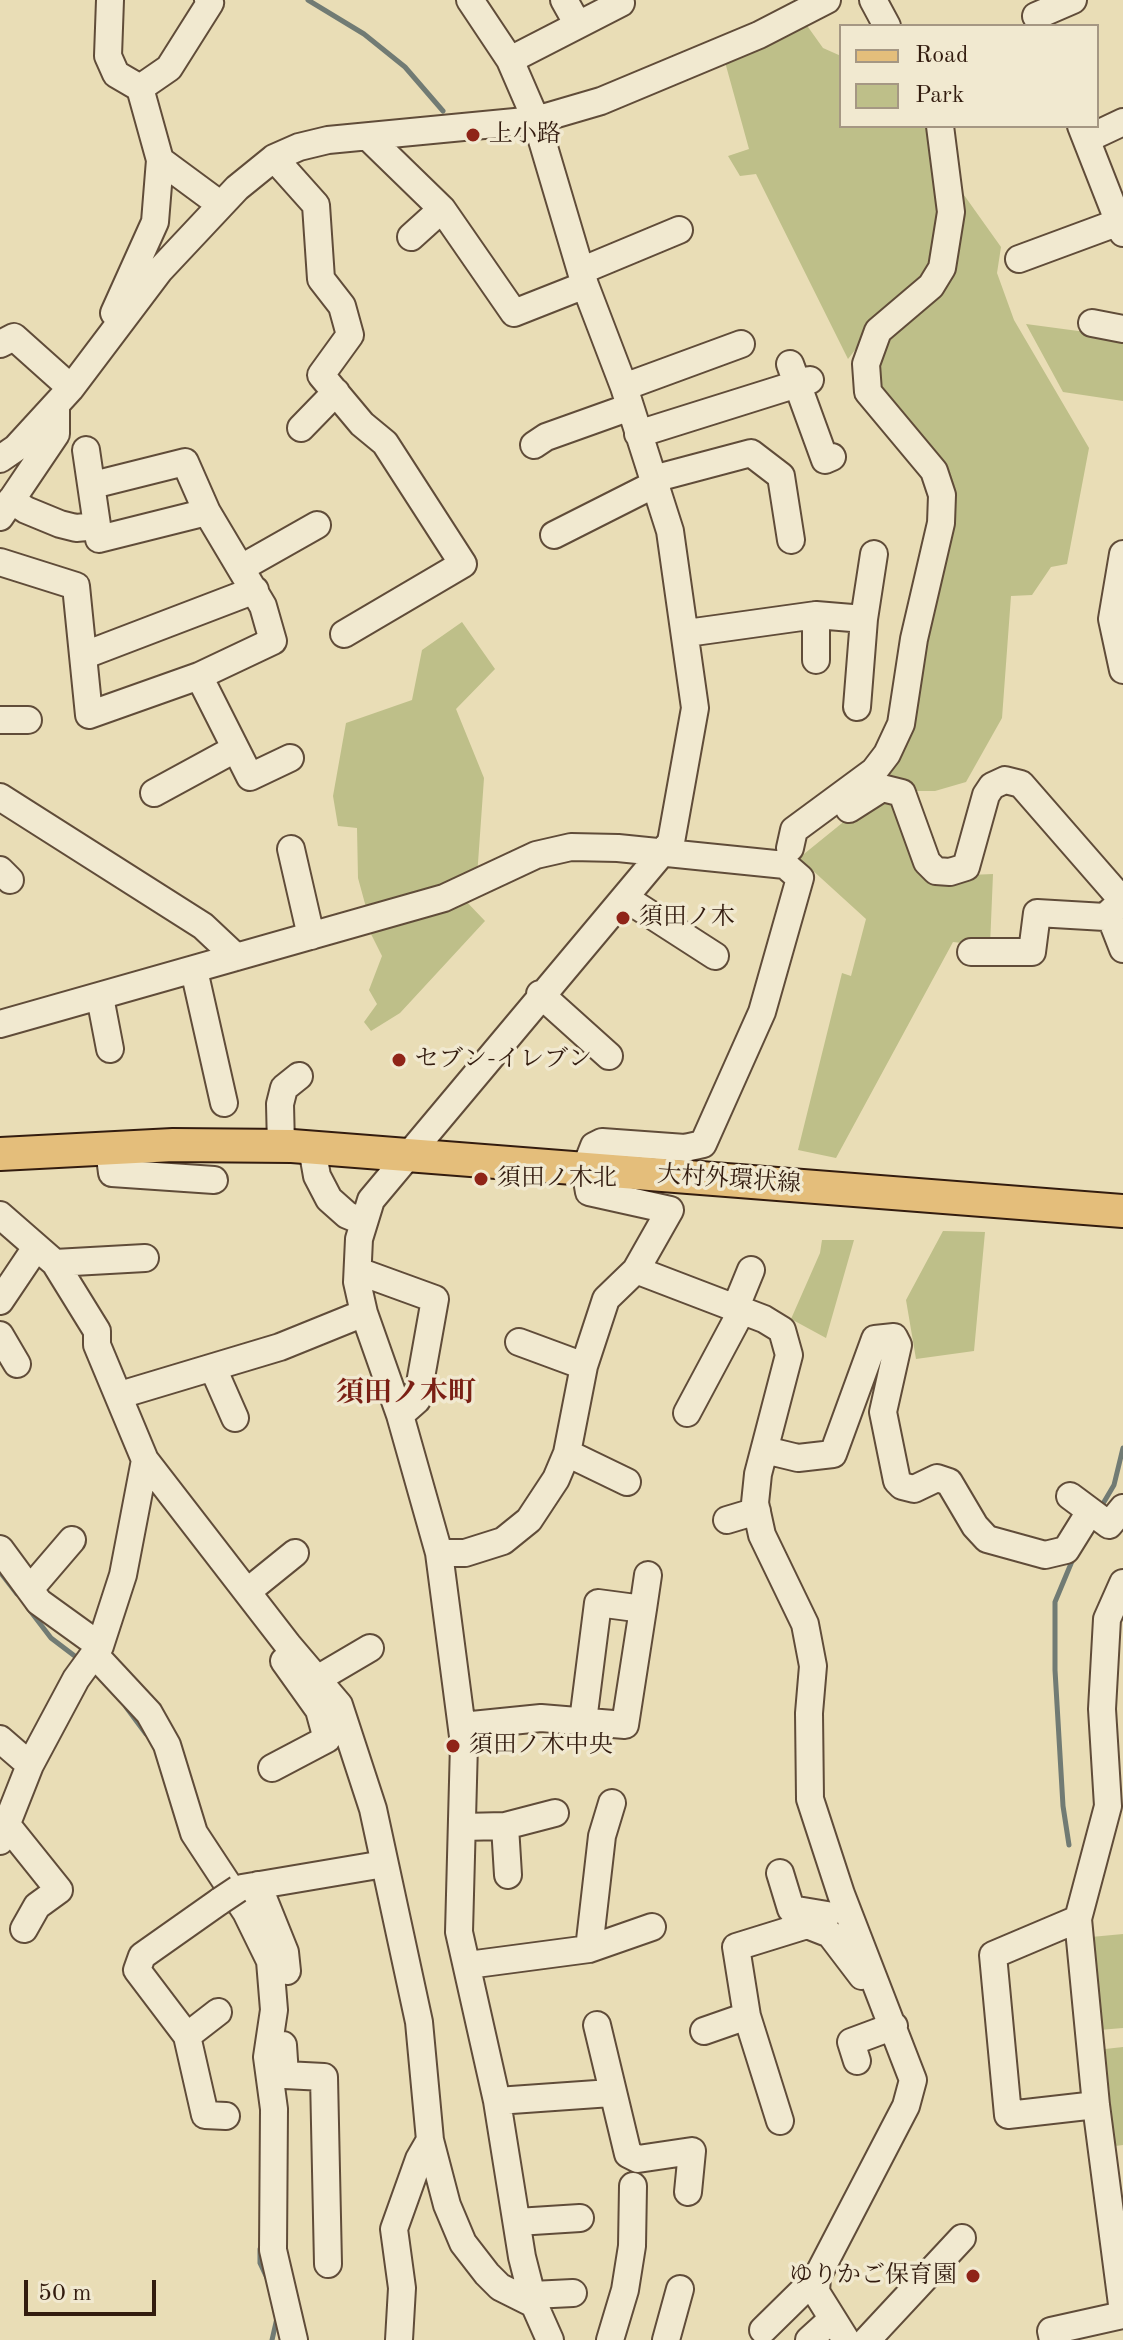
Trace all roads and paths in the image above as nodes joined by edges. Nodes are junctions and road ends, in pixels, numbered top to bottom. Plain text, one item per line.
1 (110, 0) edge
2 (208, 0) edge
3 (470, 0) edge
4 (564, 0) edge
5 (827, 0) edge
6 (873, 0) edge
7 (1073, 0) edge
8 (621, 3) dead end
9 (1035, 14) edge
10 (886, 24) edge
11 (578, 25) junction
12 (510, 60) junction
13 (140, 88) junction
14 (536, 120) junction
15 (1123, 122) edge
16 (940, 128) edge
17 (1084, 132) edge
18 (368, 137) junction
19 (274, 158) junction
20 (160, 160) junction
21 (221, 205) junction
22 (442, 209) junction
23 (1121, 228) edge
24 (679, 230) dead end
25 (411, 237) dead end
26 (1019, 259) dead end
27 (584, 278) junction
28 (1092, 323) dead end
29 (1123, 329) edge
30 (104, 342) junction
31 (0, 344) edge
32 (741, 344) dead end
33 (336, 392) junction
34 (64, 397) junction
35 (627, 397) junction
36 (301, 428) dead end
37 (638, 434) junction
38 (534, 445) dead end
39 (86, 450) dead end
40 (832, 457) dead end
41 (0, 459) edge
42 (654, 482) junction
43 (93, 485) junction
44 (6, 509) edge
45 (207, 512) junction
46 (317, 525) dead end
47 (97, 526) junction
48 (566, 537) dead end
49 (791, 540) dead end
50 (874, 554) dead end
51 (0, 562) edge
52 (1122, 562) edge
53 (241, 568) junction
54 (255, 590) junction
55 (816, 615) junction
56 (864, 619) junction
57 (360, 632) dead end
58 (687, 633) junction
59 (85, 655) junction
60 (816, 660) dead end
61 (1123, 670) edge
62 (199, 676) junction
63 (857, 707) dead end
64 (0, 720) edge
65 (28, 720) dead end
66 (233, 750) junction
67 (290, 758) dead end
68 (154, 793) dead end
69 (4, 808) edge
70 (790, 848) junction
71 (291, 849) dead end
72 (661, 854) junction
73 (748, 862) junction
74 (625, 898) junction
75 (1118, 905) edge
76 (311, 936) junction
77 (1123, 949) edge
78 (971, 952) dead end
79 (715, 956) dead end
80 (236, 957) junction
81 (194, 970) junction
82 (540, 994) junction
83 (100, 997) junction
84 (0, 1024) edge
85 (110, 1049) dead end
86 (609, 1056) dead end
87 (299, 1076) dead end
88 (224, 1103) dead end
89 (297, 1147) junction
90 (109, 1149) junction
91 (0, 1154) edge
92 (405, 1157) junction
93 (585, 1169) junction
94 (214, 1180) dead end
95 (1123, 1211) edge
96 (0, 1215) edge
97 (364, 1222) junction
98 (45, 1256) junction
99 (145, 1258) dead end
100 (636, 1270) junction
101 (751, 1270) dead end
102 (358, 1271) junction
103 (0, 1301) edge
104 (738, 1310) junction
105 (364, 1313) junction
106 (0, 1335) edge
107 (519, 1342) dead end
108 (17, 1364) dead end
109 (584, 1366) junction
110 (213, 1368) junction
111 (120, 1395) junction
112 (687, 1413) dead end
113 (400, 1415) junction
114 (235, 1418) dead end
115 (765, 1450) junction
116 (567, 1453) junction
117 (145, 1460) junction
118 (627, 1482) dead end
119 (757, 1511) junction
120 (1096, 1511) edge
121 (727, 1520) dead end
122 (72, 1540) dead end
123 (0, 1549) edge
124 (295, 1553) dead end
125 (439, 1553) junction
126 (648, 1575) dead end
127 (1123, 1583) edge
128 (30, 1589) junction
129 (248, 1591) junction
130 (643, 1609) junction
131 (288, 1645) junction
132 (370, 1648) dead end
133 (90, 1660) junction
134 (319, 1678) junction
135 (583, 1721) junction
136 (462, 1726) junction
137 (0, 1739) edge
138 (30, 1765) junction
139 (272, 1768) dead end
140 (1123, 1796) edge
141 (612, 1803) dead end
142 (555, 1813) dead end
143 (1104, 1818) junction
144 (505, 1826) junction
145 (462, 1827) junction
146 (3, 1832) edge
147 (384, 1864) junction
148 (780, 1873) dead end
149 (508, 1875) dead end
150 (239, 1891) junction
151 (1078, 1919) junction
152 (652, 1927) dead end
153 (24, 1929) dead end
154 (858, 1938) junction
155 (589, 1949) junction
156 (468, 1965) junction
157 (874, 1977) junction
158 (218, 2012) dead end
159 (747, 2016) junction
160 (597, 2025) dead end
161 (894, 2026) junction
162 (704, 2031) dead end
163 (187, 2036) junction
164 (857, 2061) dead end
165 (611, 2093) junction
166 (497, 2101) junction
167 (1096, 2105) junction
168 (226, 2116) dead end
169 (780, 2121) dead end
170 (430, 2140) junction
171 (633, 2186) dead end
172 (688, 2192) dead end
173 (580, 2218) dead end
174 (517, 2222) junction
175 (962, 2238) dead end
176 (328, 2264) dead end
177 (817, 2277) junction
178 (680, 2289) dead end
179 (573, 2293) dead end
180 (533, 2300) junction
181 (1123, 2314) edge
182 (1050, 2327) edge
183 (763, 2330) dead end
184 (838, 2330) edge
185 (615, 2339) edge
186 (294, 2340) edge
187 (399, 2340) edge
188 (550, 2340) edge
189 (666, 2340) edge
190 (809, 2340) edge
191 (867, 2340) edge

1 - 13 street
2 - 13 street
3 - 12 street
4 - 11 street
5 - 14 street
6 - 10 street
7 - 9 street
8 - 11 street
11 - 12 street
12 - 14 street
13 - 20 street
14 - 18 street
14 - 27 street
15 - 17 street
16 - 70 street
17 - 23 street
18 - 19 street
18 - 22 street
19 - 21 street
19 - 33 street
20 - 21 street
20 - 30 street
21 - 30 street
22 - 25 street
22 - 27 street
23 - 26 street
24 - 27 street
27 - 35 street
28 - 29 street
30 - 34 street
31 - 34 street
32 - 35 street
33 - 36 street
33 - 57 street
34 - 41 street
34 - 44 street
35 - 37 street
35 - 38 street
37 - 40 street
37 - 42 street
39 - 43 street
42 - 48 street
42 - 49 street
42 - 58 street
43 - 45 street
43 - 47 street
44 - 47 street
45 - 47 street
45 - 53 street
46 - 53 street
50 - 56 street
51 - 59 street
52 - 61 street
53 - 54 street
54 - 59 street
54 - 62 street
55 - 56 street
55 - 58 street
55 - 60 street
56 - 63 street
58 - 72 street
59 - 62 street
62 - 66 street
64 - 65 street
66 - 67 street
66 - 68 street
69 - 80 street
70 - 73 street
70 - 75 street
71 - 76 street
72 - 73 street
72 - 74 street
72 - 76 street
73 - 93 street
74 - 79 street
74 - 82 street
75 - 77 street
75 - 78 street
76 - 80 street
80 - 81 street
81 - 83 street
81 - 88 street
82 - 86 street
82 - 92 street
83 - 84 street
83 - 85 street
87 - 89 street
89 - 90 main road, 大村外環状線
89 - 92 main road, 大村外環状線
89 - 97 street
90 - 91 main road, 大村外環状線
90 - 94 street
92 - 93 main road, 大村外環状線
92 - 97 street
93 - 95 main road, 大村外環状線
93 - 100 street
96 - 98 street
97 - 102 street
98 - 99 street
98 - 103 street
98 - 111 street
100 - 104 street
100 - 109 street
101 - 104 street
102 - 105 street
102 - 113 street
104 - 112 street
104 - 115 street
105 - 110 street
105 - 113 street
106 - 108 street
107 - 109 street
109 - 116 street
110 - 111 street
110 - 114 street
111 - 117 street
113 - 125 street
115 - 119 street
115 - 120 street
116 - 118 street
116 - 125 street
117 - 129 street
117 - 133 street
119 - 121 street
119 - 154 street
122 - 128 street
123 - 128 street
124 - 129 street
125 - 136 street
126 - 130 street
127 - 143 street
128 - 133 street
129 - 131 street
130 - 135 street
130 - 135 street
131 - 134 street
131 - 139 street
132 - 134 street
133 - 138 street
133 - 186 street
134 - 147 street
135 - 136 street
136 - 145 street
137 - 138 street
138 - 146 street
140 - 143 street
141 - 155 street
142 - 144 street
143 - 151 street
144 - 145 street
144 - 149 street
145 - 156 street
146 - 153 street
147 - 150 street
147 - 170 street
148 - 154 street
150 - 163 street
150 - 176 street
151 - 167 street
151 - 167 street
152 - 155 street
154 - 157 street
155 - 156 street
156 - 166 street
157 - 159 street
157 - 161 street
158 - 163 street
159 - 162 street
159 - 169 street
160 - 165 street
161 - 164 street
161 - 177 street
163 - 168 street
165 - 166 street
165 - 172 street
166 - 174 street
167 - 181 street
170 - 180 street
170 - 187 street
171 - 185 street
173 - 174 street
174 - 180 street
175 - 191 street
177 - 183 street
177 - 184 street
178 - 189 street
179 - 180 street
180 - 188 street
181 - 182 street
184 - 190 street

